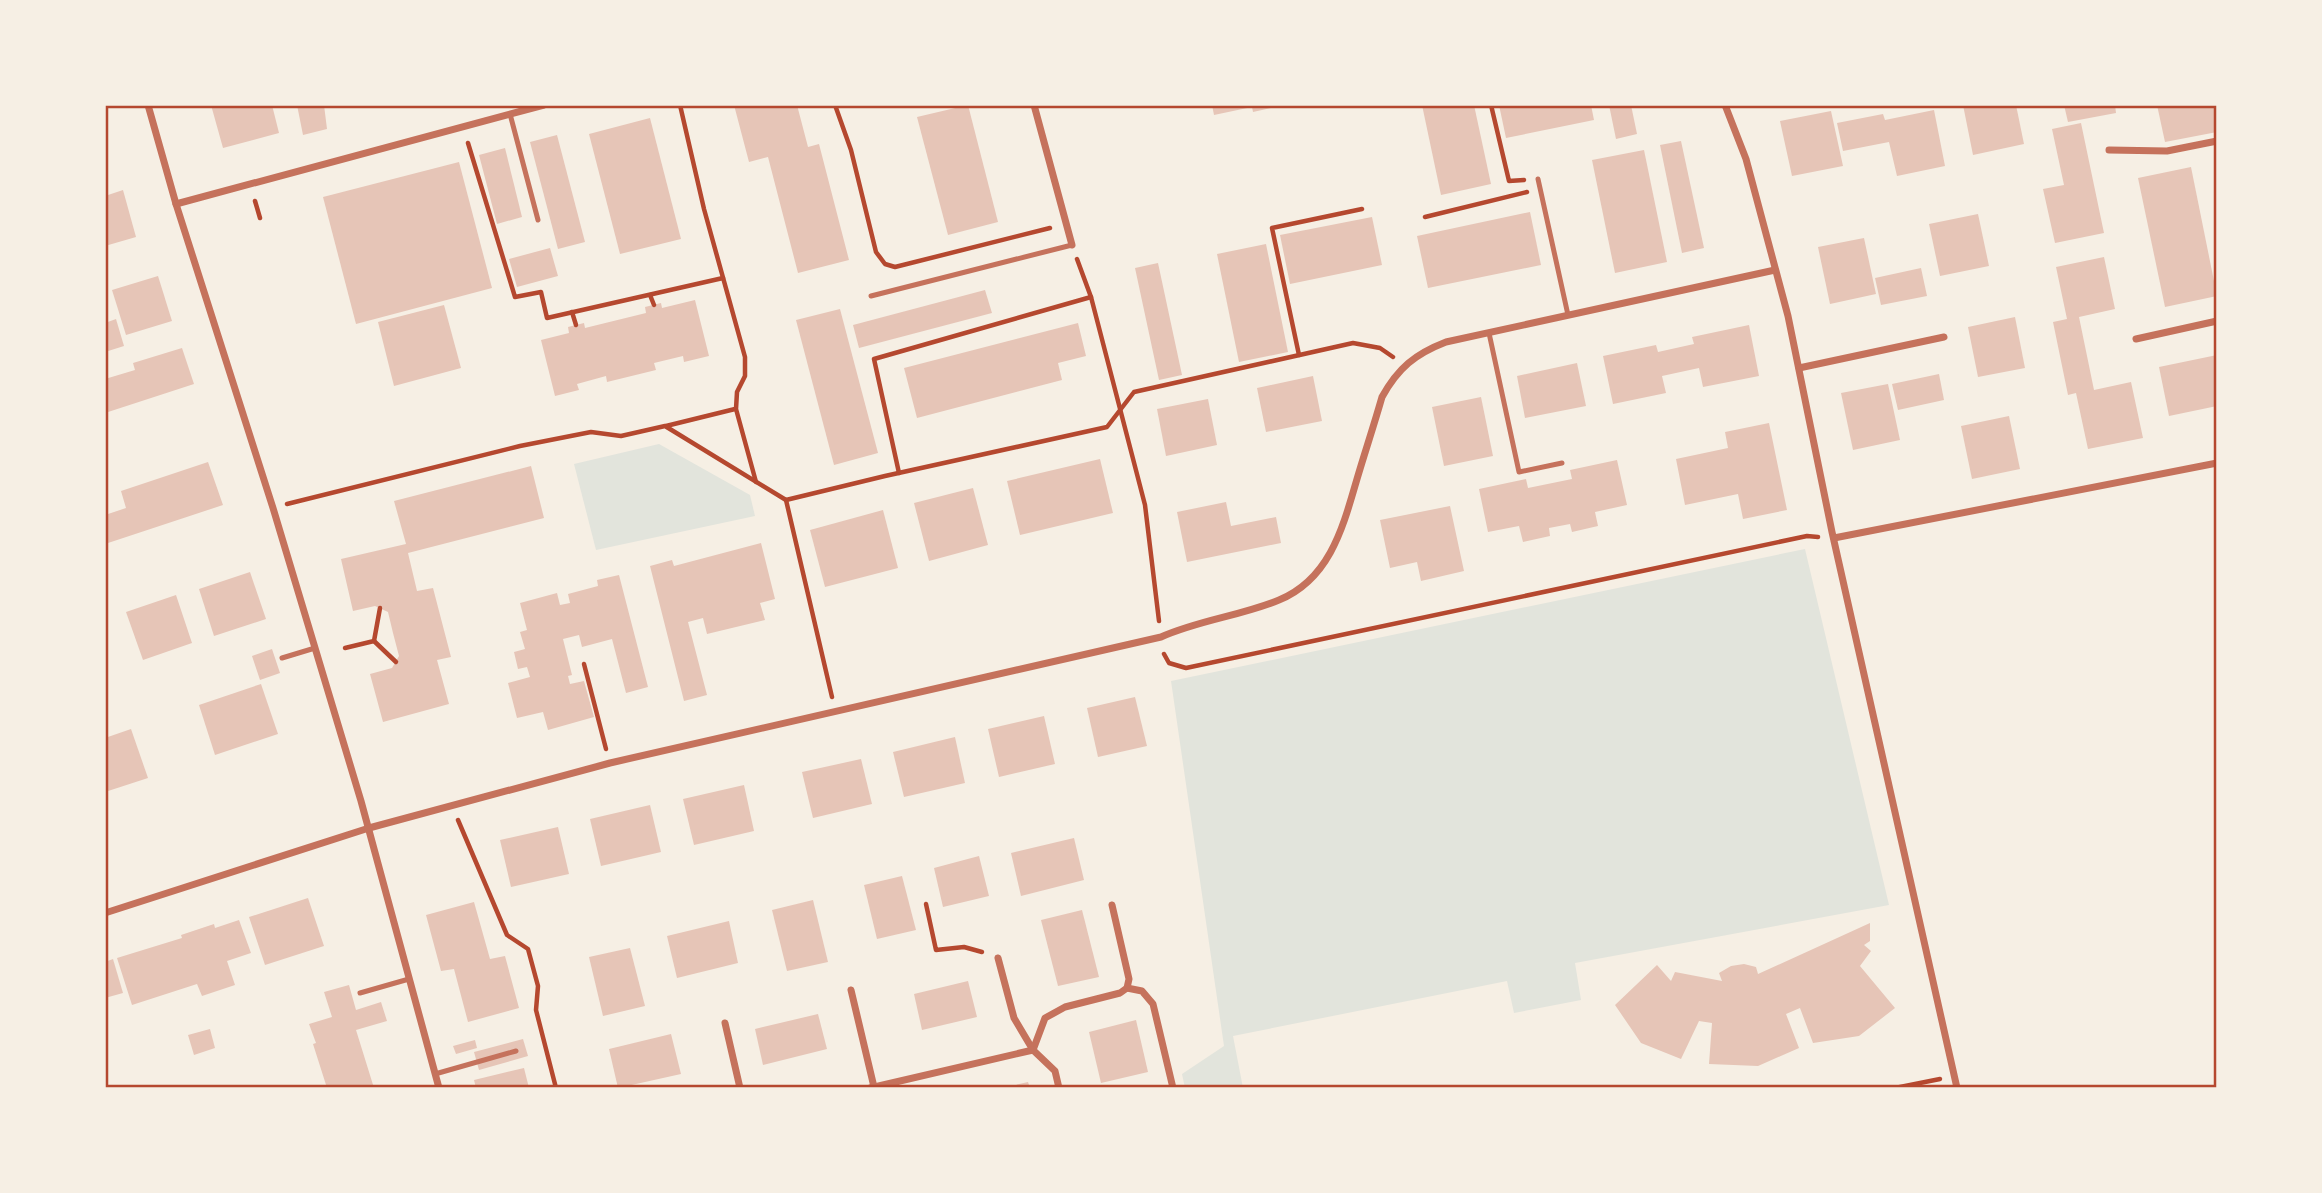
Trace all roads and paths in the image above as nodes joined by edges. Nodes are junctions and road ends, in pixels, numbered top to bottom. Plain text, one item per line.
1 (148, 105) edge
2 (544, 105) edge
3 (680, 105) edge
4 (835, 105) edge
5 (1034, 105) edge
6 (1491, 105) edge
7 (1726, 105) edge
8 (510, 114) junction
9 (463, 127) junction
10 (2216, 141) edge
11 (2109, 150) dead end
12 (2217, 150) edge
13 (1538, 179) joint
14 (1541, 189) junction
15 (176, 204) junction
16 (1362, 209) dead end
17 (1425, 218) dead end
18 (538, 220) dead end
19 (1066, 224) junction
20 (1072, 245) junction
21 (1775, 270) junction
22 (723, 278) junction
23 (650, 295) junction
24 (871, 296) dead end
25 (1091, 297) junction
26 (654, 305) dead end
27 (572, 313) junction
28 (1567, 315) junction
29 (2217, 321) edge
30 (576, 325) dead end
31 (1489, 333) junction
32 (1944, 337) dead end
33 (2136, 339) dead end
34 (1299, 355) junction
35 (1406, 364) junction
36 (1798, 368) junction
37 (736, 409) junction
38 (1120, 411) junction
39 (665, 426) junction
40 (1562, 463) dead end
41 (2217, 463) edge
42 (899, 472) junction
43 (756, 482) junction
44 (786, 500) junction
45 (273, 508) junction
46 (1833, 538) junction
47 (380, 608) dead end
48 (1161, 637) junction
49 (374, 641) junction
50 (315, 648) junction
51 (345, 648) dead end
52 (282, 658) dead end
53 (396, 662) dead end
54 (584, 664) dead end
55 (836, 711) junction
56 (610, 763) junction
57 (452, 805) junction
58 (369, 828) junction
59 (926, 904) dead end
60 (1112, 905) dead end
61 (105, 913) edge
62 (998, 958) joint
63 (409, 979) junction
64 (1127, 988) junction
65 (851, 990) dead end
66 (360, 993) dead end
67 (725, 1023) dead end
68 (1033, 1050) junction
69 (516, 1051) dead end
70 (435, 1074) junction
71 (1955, 1076) junction
72 (439, 1088) edge
73 (556, 1088) edge
74 (740, 1088) edge
75 (872, 1088) edge
76 (1059, 1088) edge
77 (1173, 1088) edge
78 (1895, 1088) edge
79 (1957, 1088) edge

1 - 15 street
2 - 8 street
3 - 22 path
4 - 19 path
5 - 19 street
6 - 13 path
7 - 21 street
8 - 9 street
8 - 18 lane
9 - 15 street
9 - 27 path
10 - 11 street
10 - 12 street
13 - 14 lane
14 - 17 path
14 - 28 lane
15 - 45 street
16 - 34 path
19 - 20 street
20 - 24 lane
20 - 25 path
21 - 28 street
21 - 36 street
22 - 23 path
22 - 37 path
23 - 26 path
23 - 27 path
25 - 38 path
25 - 42 path
27 - 30 path
28 - 31 street
29 - 33 street
31 - 35 street
31 - 40 lane
32 - 36 street
34 - 35 path
34 - 38 path
35 - 48 street
36 - 46 street
37 - 39 path
37 - 43 path
38 - 42 path
38 - 48 path
39 - 43 path
39 - 45 path
41 - 46 street
42 - 44 path
43 - 44 path
44 - 55 path
45 - 50 street
46 - 48 path
46 - 71 street
47 - 49 path
48 - 55 street
49 - 51 path
49 - 53 path
50 - 52 lane
50 - 58 street
54 - 56 path
55 - 56 street
56 - 57 street
57 - 58 street
57 - 73 path
58 - 61 street
58 - 63 street
59 - 62 path
60 - 64 street
62 - 68 street
63 - 66 lane
63 - 70 street
64 - 68 street
64 - 77 street
65 - 75 street
67 - 74 street
68 - 75 street
68 - 76 street
69 - 70 lane
70 - 72 street
71 - 78 path
71 - 79 street

